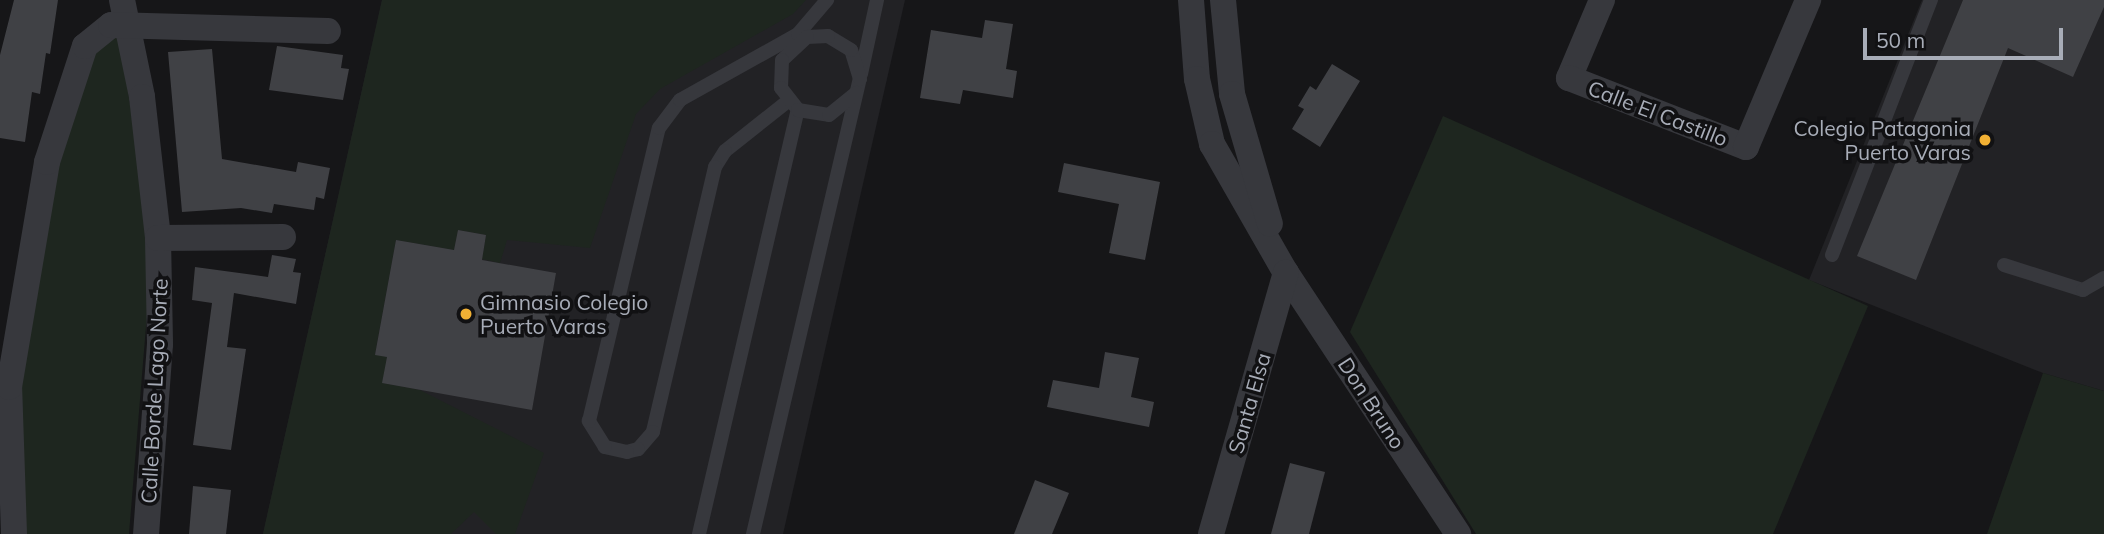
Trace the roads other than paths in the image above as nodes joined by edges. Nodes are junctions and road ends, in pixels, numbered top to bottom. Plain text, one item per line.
1 (122, 0) edge
2 (827, 0) edge
3 (877, 0) edge
4 (1191, 0) edge
5 (1223, 0) edge
6 (1602, 0) edge
7 (1808, 0) edge
8 (1931, 0) edge
9 (127, 28) junction
10 (328, 31) dead end
11 (796, 39) junction
12 (858, 86) junction
13 (793, 106) junction
14 (283, 237) dead end
15 (158, 239) junction
16 (1832, 255) dead end
17 (2004, 265) dead end
18 (1286, 273) junction
19 (2104, 278) edge
20 (14, 534) edge
21 (146, 534) edge
22 (699, 534) edge
23 (753, 534) edge
24 (1211, 534) edge
25 (1458, 534) edge

1 - 9 street, Calle Borde Lago Norte
2 - 11 lane
3 - 12 lane
4 - 18 street
5 - 18 street
6 - 7 street, Calle El Castillo
8 - 16 lane
9 - 10 street
9 - 15 street, Calle Borde Lago Norte
9 - 20 street
11 - 12 lane
11 - 13 lane
11 - 13 lane
12 - 13 lane
12 - 23 lane
13 - 22 lane
14 - 15 street
15 - 21 street, Calle Borde Lago Norte
17 - 19 lane
18 - 24 street, Santa Elsa
18 - 25 street, Don Bruno

